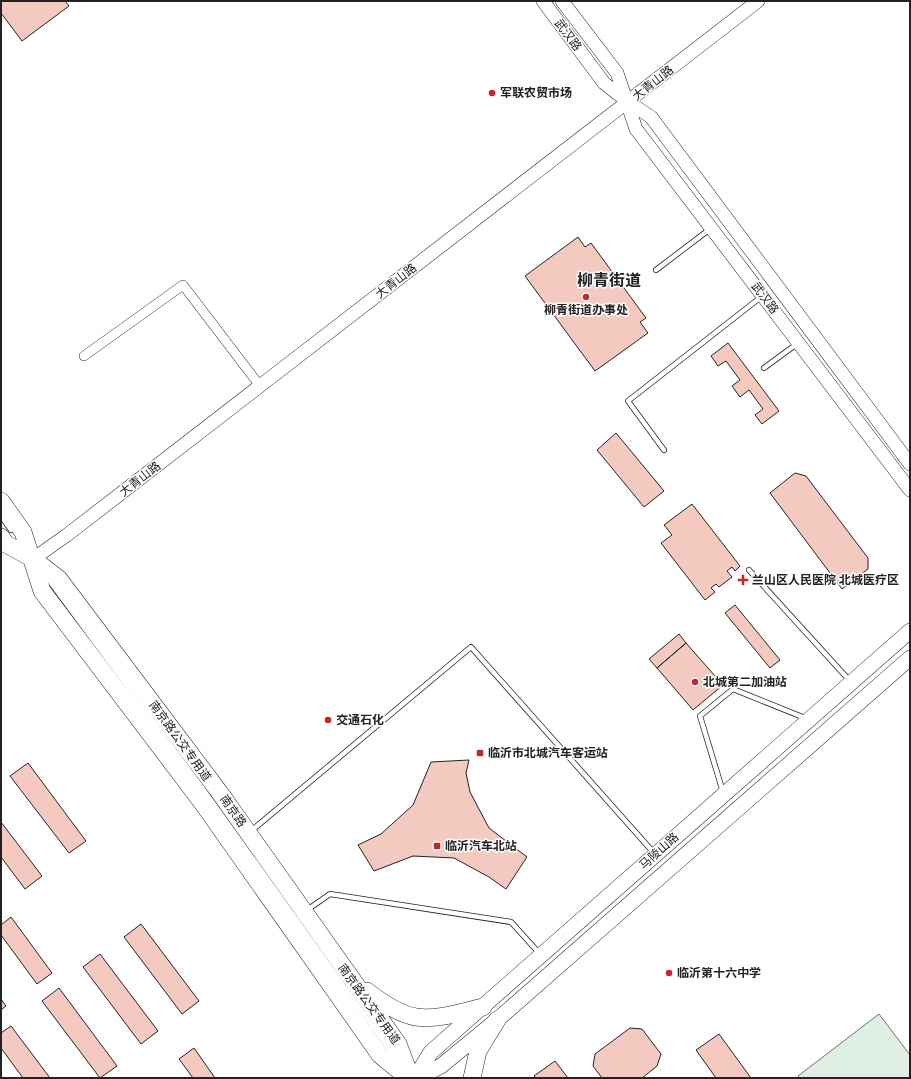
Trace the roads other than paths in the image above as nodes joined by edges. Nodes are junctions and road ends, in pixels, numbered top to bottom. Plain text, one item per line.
1 (543, 1) edge
2 (562, 1) edge
3 (758, 1) edge
4 (628, 102) junction
5 (711, 228) junction
6 (656, 270) dead end
7 (763, 296) junction
8 (798, 342) junction
9 (84, 356) dead end
10 (764, 368) dead end
11 (260, 386) junction
12 (664, 450) dead end
13 (910, 464) edge
14 (910, 490) edge
15 (1, 500) edge
16 (1, 516) edge
17 (9, 536) edge
18 (20, 542) dead end
19 (33, 559) junction
20 (749, 570) dead end
21 (910, 631) edge
22 (910, 658) edge
23 (851, 683) junction
24 (809, 720) junction
25 (723, 794) junction
26 (249, 833) junction
27 (655, 855) junction
28 (304, 912) junction
29 (541, 956) junction
30 (354, 981) junction
31 (483, 1007) junction
32 (497, 1020) junction
33 (410, 1078) edge
34 (415, 1078) edge
35 (419, 1078) edge
36 (472, 1078) edge

1 - 4 main road, 武汉路
2 - 4 main road, 武汉路
3 - 4 main road, 大青山路
4 - 5 main road, 武汉路
4 - 11 main road, 大青山路
4 - 13 main road, 武汉路
5 - 6 lane
5 - 7 main road, 武汉路
7 - 8 main road, 武汉路
7 - 12 lane
8 - 10 lane
8 - 14 main road, 武汉路
9 - 11 street
11 - 19 main road, 大青山路
15 - 19 highway, 南京路
16 - 17 lane
17 - 19 highway, 南京路
18 - 19 lane
19 - 26 highway, 南京路
19 - 33 highway, 南京路
20 - 23 lane
21 - 23 main road, 马陵山路
22 - 32 main road, 马陵山路
23 - 24 main road, 马陵山路
24 - 25 main road, 马陵山路
24 - 25 lane
25 - 27 main road, 马陵山路
26 - 27 lane
26 - 28 highway, 南京路
27 - 29 main road, 马陵山路
28 - 29 lane
28 - 30 highway, 南京路
29 - 31 main road, 马陵山路
30 - 31 highway
30 - 33 highway, 南京路
31 - 34 main road, 马陵山路
32 - 35 main road, 马陵山路
32 - 36 highway

